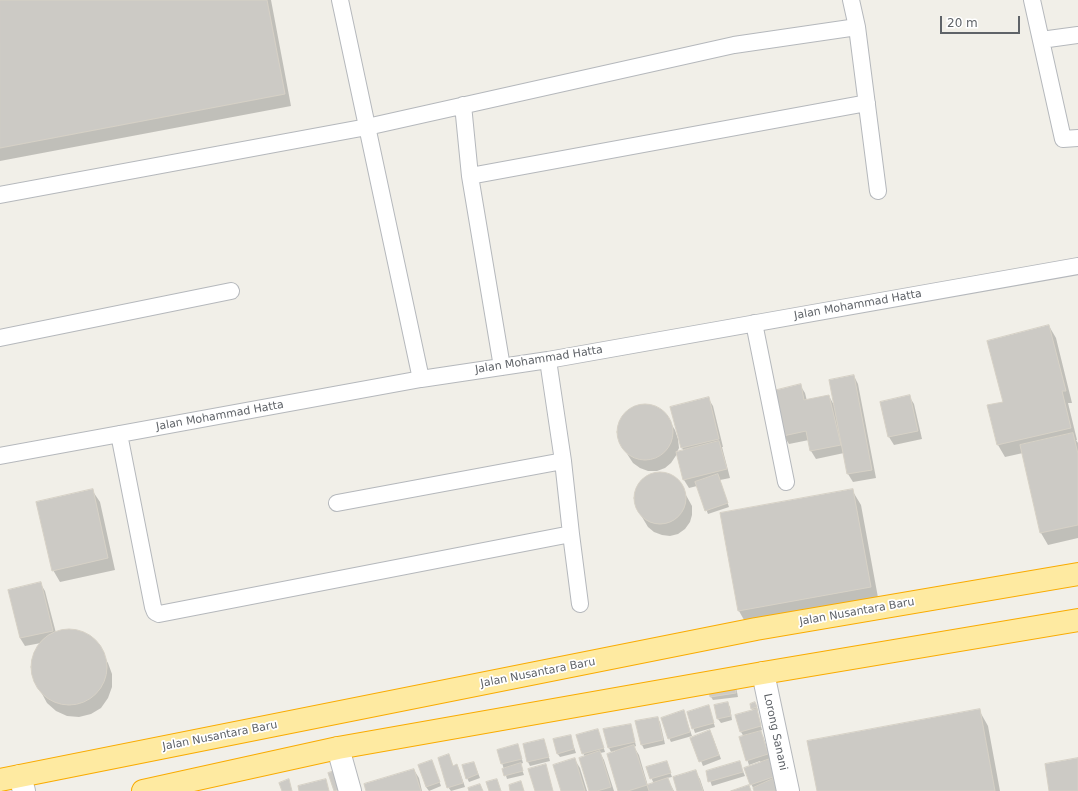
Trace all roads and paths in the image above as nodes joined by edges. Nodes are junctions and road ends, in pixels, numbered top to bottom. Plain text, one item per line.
1 (340, 0) edge
2 (851, 0) edge
3 (1032, 0) edge
4 (857, 27) junction
5 (1078, 35) edge
6 (1040, 40) junction
7 (867, 103) junction
8 (463, 105) junction
9 (367, 127) junction
10 (1078, 138) edge
11 (470, 176) junction
12 (878, 191) dead end
13 (0, 195) edge
14 (1078, 266) edge
15 (231, 291) dead end
16 (754, 323) junction
17 (0, 338) edge
18 (548, 360) junction
19 (502, 367) junction
20 (421, 379) junction
21 (119, 434) junction
22 (0, 456) edge
23 (563, 461) junction
24 (786, 482) dead end
25 (337, 503) dead end
26 (571, 534) junction
27 (1078, 574) edge
28 (580, 604) dead end
29 (1078, 620) edge
30 (763, 673) junction
31 (338, 748) junction
32 (15, 782) edge
33 (143, 791) edge
34 (350, 791) edge
35 (788, 791) edge

1 - 9 lane
2 - 4 lane
3 - 6 lane
4 - 7 lane
4 - 8 lane
5 - 6 lane
6 - 10 lane
7 - 11 lane
7 - 12 lane
8 - 9 lane
8 - 11 lane
9 - 13 lane
9 - 20 lane
11 - 19 lane
14 - 16 lane, Jalan Mohammad Hatta
15 - 17 lane
16 - 18 lane, Jalan Mohammad Hatta
16 - 24 lane
18 - 19 lane, Jalan Mohammad Hatta
18 - 23 lane
19 - 20 lane, Jalan Mohammad Hatta
20 - 21 lane, Jalan Mohammad Hatta
21 - 22 lane, Jalan Mohammad Hatta
21 - 26 lane
23 - 25 lane
23 - 26 lane
26 - 28 lane
27 - 32 highway, Jalan Nusantara Baru
29 - 30 highway
30 - 31 highway
30 - 35 street, Lorong Sanani
31 - 33 highway
31 - 34 street

